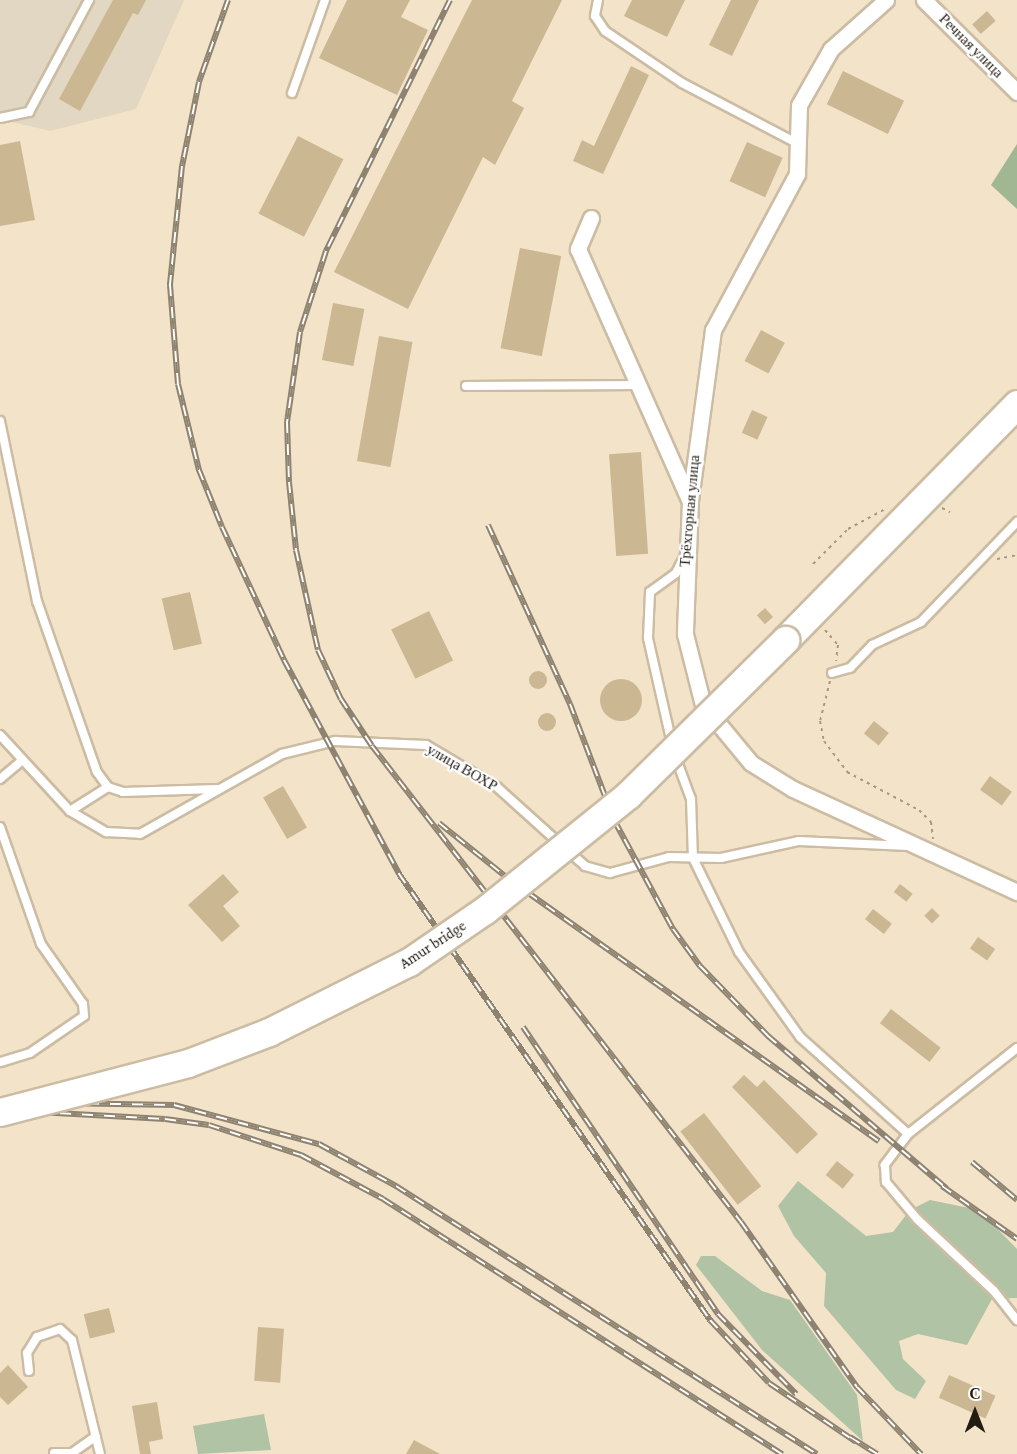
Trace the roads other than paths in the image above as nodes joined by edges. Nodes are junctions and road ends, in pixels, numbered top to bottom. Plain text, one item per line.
1 (89, 0) edge
2 (325, 0) edge
3 (598, 0) edge
4 (886, 0) edge
5 (924, 0) edge
6 (1017, 92) edge
7 (292, 93) dead end
8 (0, 118) edge
9 (795, 142) junction
10 (591, 218) dead end
11 (639, 384) junction
12 (465, 386) dead end
13 (1017, 404) edge
14 (0, 421) edge
15 (690, 501) junction
16 (1017, 522) edge
17 (686, 553) junction
18 (832, 673) road end
19 (0, 735) edge
20 (20, 762) junction
21 (0, 779) edge
22 (108, 787) junction
23 (219, 789) junction
24 (70, 811) junction
25 (0, 826) edge
26 (922, 848) junction
27 (693, 858) junction
28 (1017, 892) edge
29 (1017, 1048) edge
30 (0, 1062) edge
31 (0, 1112) edge
32 (908, 1134) junction
33 (1017, 1320) edge
34 (29, 1371) dead end
35 (96, 1436) junction
36 (54, 1454) edge
37 (100, 1454) edge

1 - 8 lane
2 - 7 lane
3 - 9 lane
4 - 9 street, Трёхгорная улица
5 - 6 street, Речная улица
9 - 15 street, Трёхгорная улица
10 - 11 street
11 - 12 lane
11 - 15 street
13 - 31 highway, Amur bridge, bridge
14 - 22 lane
15 - 17 street, Трёхгорная улица
16 - 18 lane
17 - 26 street, Трёхгорная улица
17 - 27 lane
19 - 20 lane, улица ВОХР
20 - 21 lane
20 - 24 lane, улица ВОХР
22 - 23 lane
22 - 24 lane
23 - 24 lane, улица ВОХР
23 - 27 lane, улица ВОХР
25 - 30 lane
26 - 27 lane, улица ВОХР
26 - 28 street, Трёхгорная улица
27 - 32 lane
29 - 32 lane
32 - 33 lane
34 - 35 lane
35 - 36 lane
35 - 37 lane

